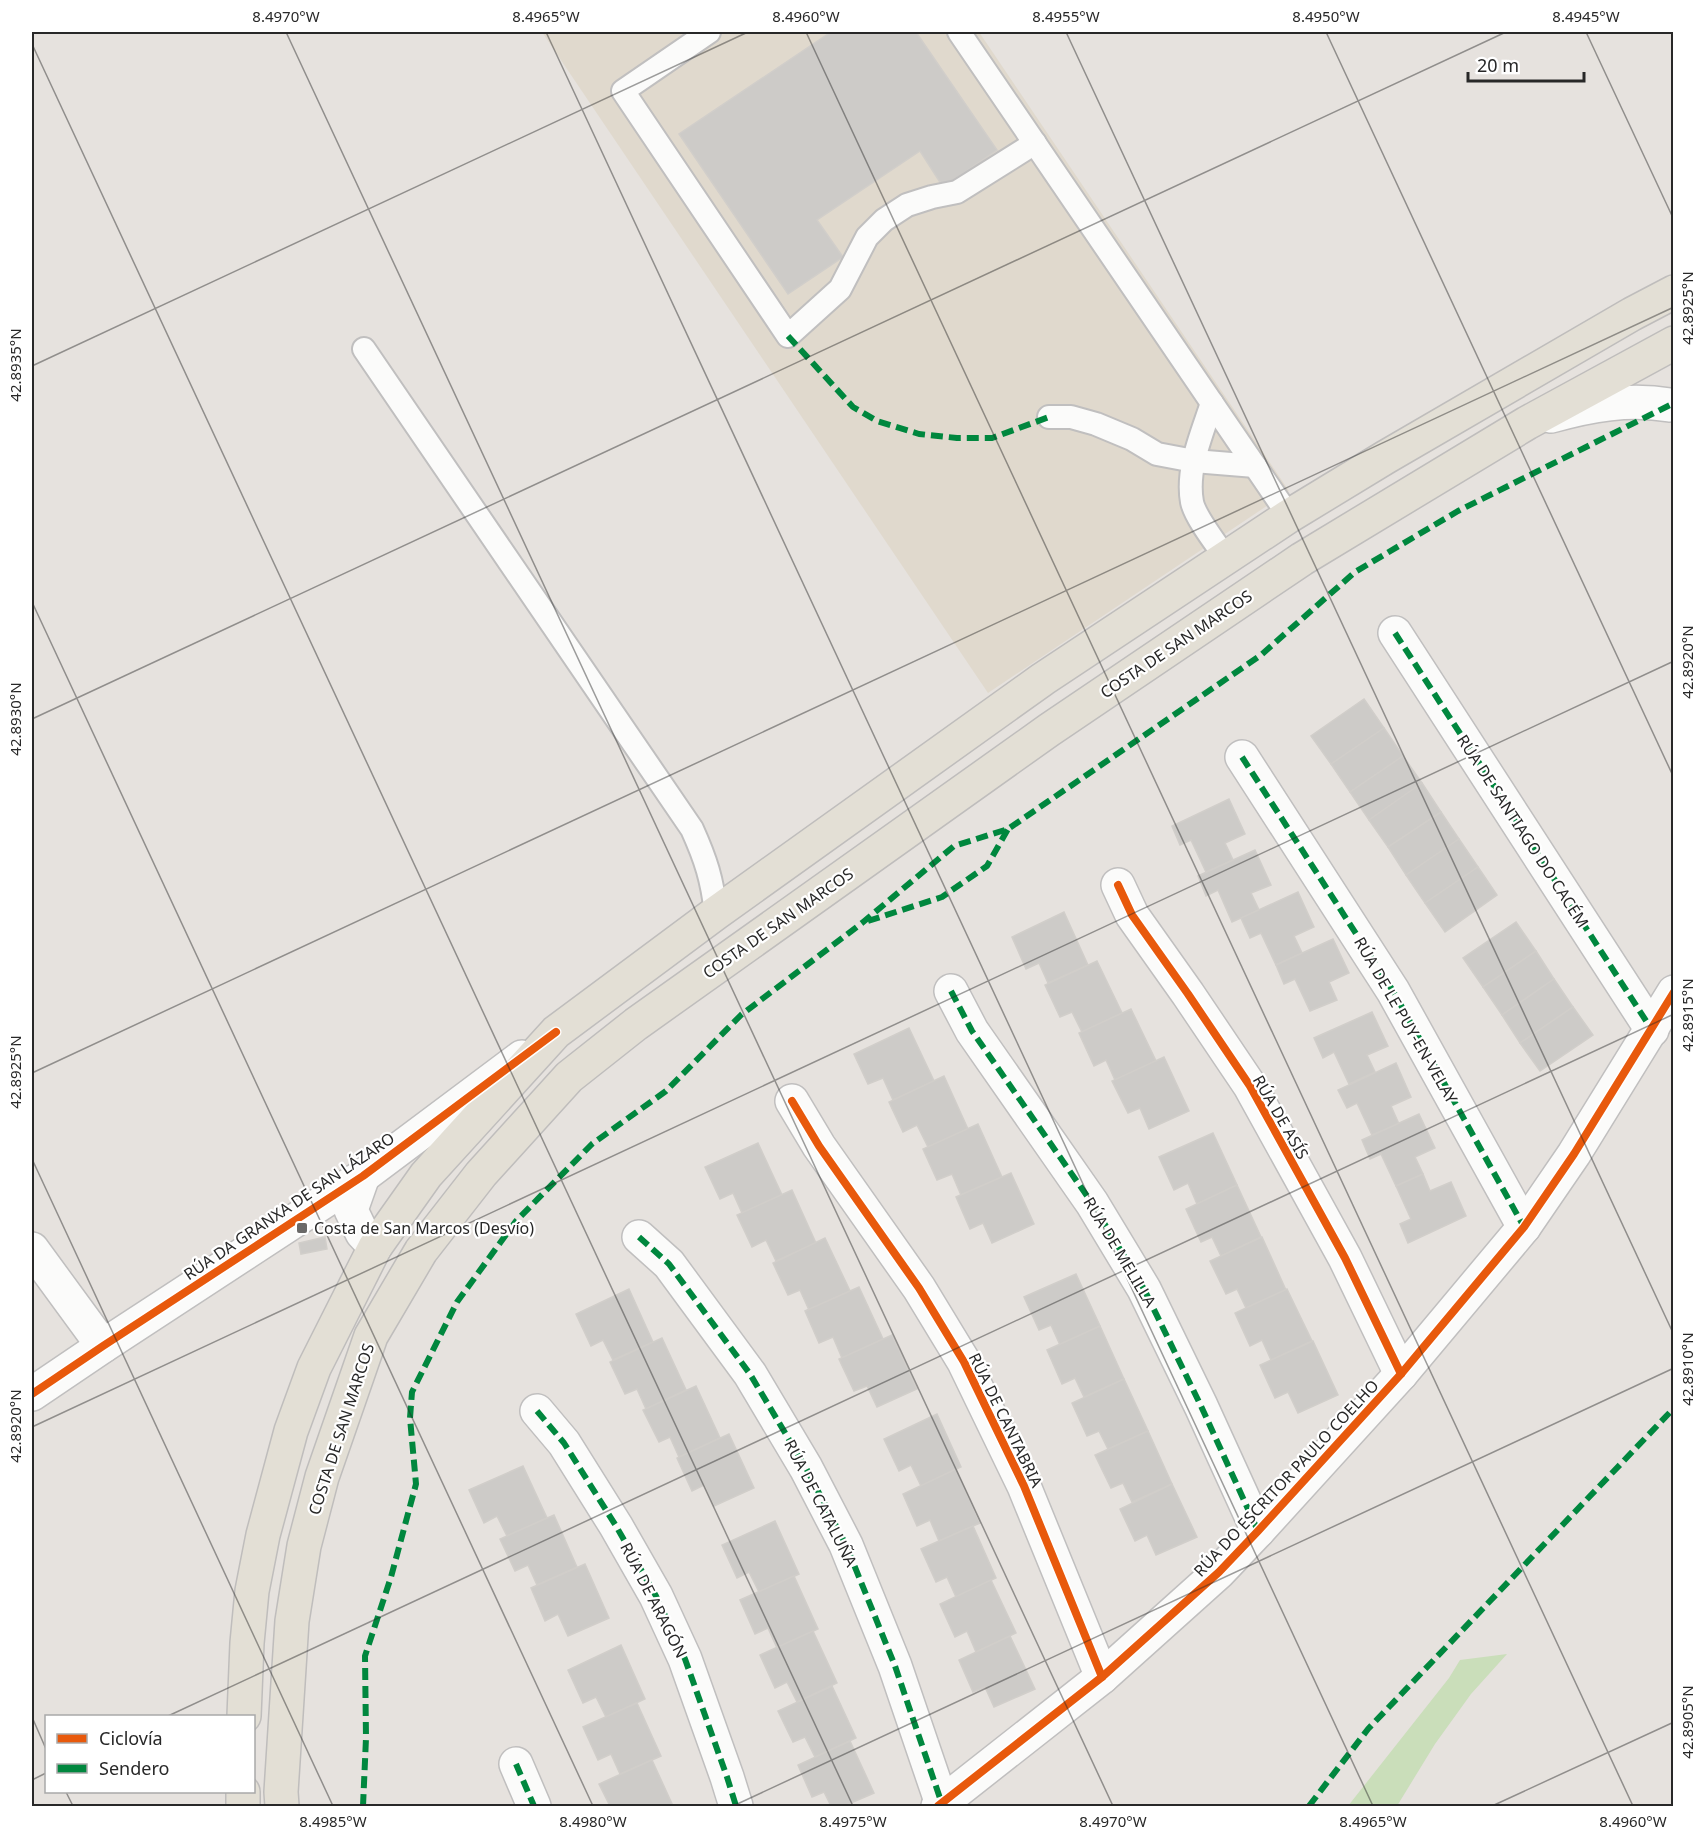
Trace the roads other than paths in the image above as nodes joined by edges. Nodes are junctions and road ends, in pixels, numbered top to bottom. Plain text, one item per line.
1 (709, 32) edge
2 (959, 32) edge
3 (1035, 143) junction
4 (1674, 292) edge
5 (1674, 315) edge
6 (1674, 343) edge
7 (364, 349) dead end
8 (1635, 365) junction
9 (1672, 399) edge
10 (1212, 403) junction
11 (1049, 417) dead end
12 (1527, 423) junction
13 (1386, 457) junction
14 (1194, 461) junction
15 (1255, 466) junction
16 (1289, 516) junction
17 (1226, 558) junction
18 (1395, 633) dead end
19 (1242, 757) dead end
20 (1118, 885) dead end
21 (716, 914) junction
22 (951, 991) dead end
23 (1674, 992) edge
24 (1652, 1030) junction
25 (556, 1032) junction
26 (569, 1077) junction
27 (792, 1101) dead end
28 (426, 1175) junction
29 (363, 1176) junction
30 (427, 1208) junction
31 (351, 1210) junction
32 (298, 1218) junction
33 (1524, 1227) junction
34 (639, 1237) dead end
35 (406, 1239) junction
36 (375, 1247) junction
37 (32, 1249) edge
38 (371, 1336) junction
39 (103, 1346) junction
40 (1401, 1374) junction
41 (32, 1394) edge
42 (537, 1412) dead end
43 (1258, 1531) junction
44 (1102, 1677) junction
45 (244, 1715) edge
46 (516, 1764) dead end
47 (283, 1802) edge
48 (940, 1805) edge
49 (534, 1806) edge
50 (736, 1806) edge

1 - 3 lane
2 - 3 lane
3 - 10 lane
4 - 13 main road
5 - 8 main road
6 - 8 main road, COSTA DE SAN MARCOS
7 - 21 lane
8 - 9 street
8 - 12 main road, COSTA DE SAN MARCOS
8 - 13 main road
9 - 12 street
10 - 14 lane
10 - 15 lane
11 - 14 lane
12 - 26 main road, COSTA DE SAN MARCOS
13 - 16 main road
14 - 15 lane
14 - 17 lane
15 - 16 lane
16 - 17 main road
17 - 21 main road
18 - 24 street, RÚA DE SANTIAGO DO CACÉM
19 - 33 street, RÚA DE LE PUY-EN-VELAY
20 - 40 street, RÚA DE ASÍS
21 - 25 main road
22 - 43 street, RÚA DE MELILLA
23 - 24 street, RÚA DO ESCRITOR PAULO COELHO
24 - 33 street, RÚA DO ESCRITOR PAULO COELHO
25 - 28 main road
25 - 29 street, RÚA DA GRANXA DE SAN LÁZARO
26 - 30 main road
26 - 38 main road, COSTA DE SAN MARCOS
27 - 44 street, RÚA DE CANTABRIA
28 - 29 street, RÚA DA GRANXA DE SAN LÁZARO
28 - 30 main road
28 - 36 main road
29 - 31 street, RÚA DA GRANXA DE SAN LÁZARO
29 - 32 street, RÚA DA GRANXA DE SAN LÁZARO
30 - 35 main road
31 - 32 street, RÚA DA GRANXA DE SAN LÁZARO
31 - 36 street
32 - 39 street, RÚA DA GRANXA DE SAN LÁZARO
33 - 40 street, RÚA DO ESCRITOR PAULO COELHO
34 - 48 street, RÚA DE CATALUÑA
35 - 36 main road
35 - 38 main road
36 - 45 main road
37 - 39 street
38 - 47 main road, COSTA DE SAN MARCOS
39 - 41 street, RÚA DA GRANXA DE SAN LÁZARO
40 - 43 street, RÚA DO ESCRITOR PAULO COELHO
42 - 50 street, RÚA DE ARAGÓN
43 - 44 street, RÚA DO ESCRITOR PAULO COELHO
44 - 48 street, RÚA DO ESCRITOR PAULO COELHO
46 - 49 street

